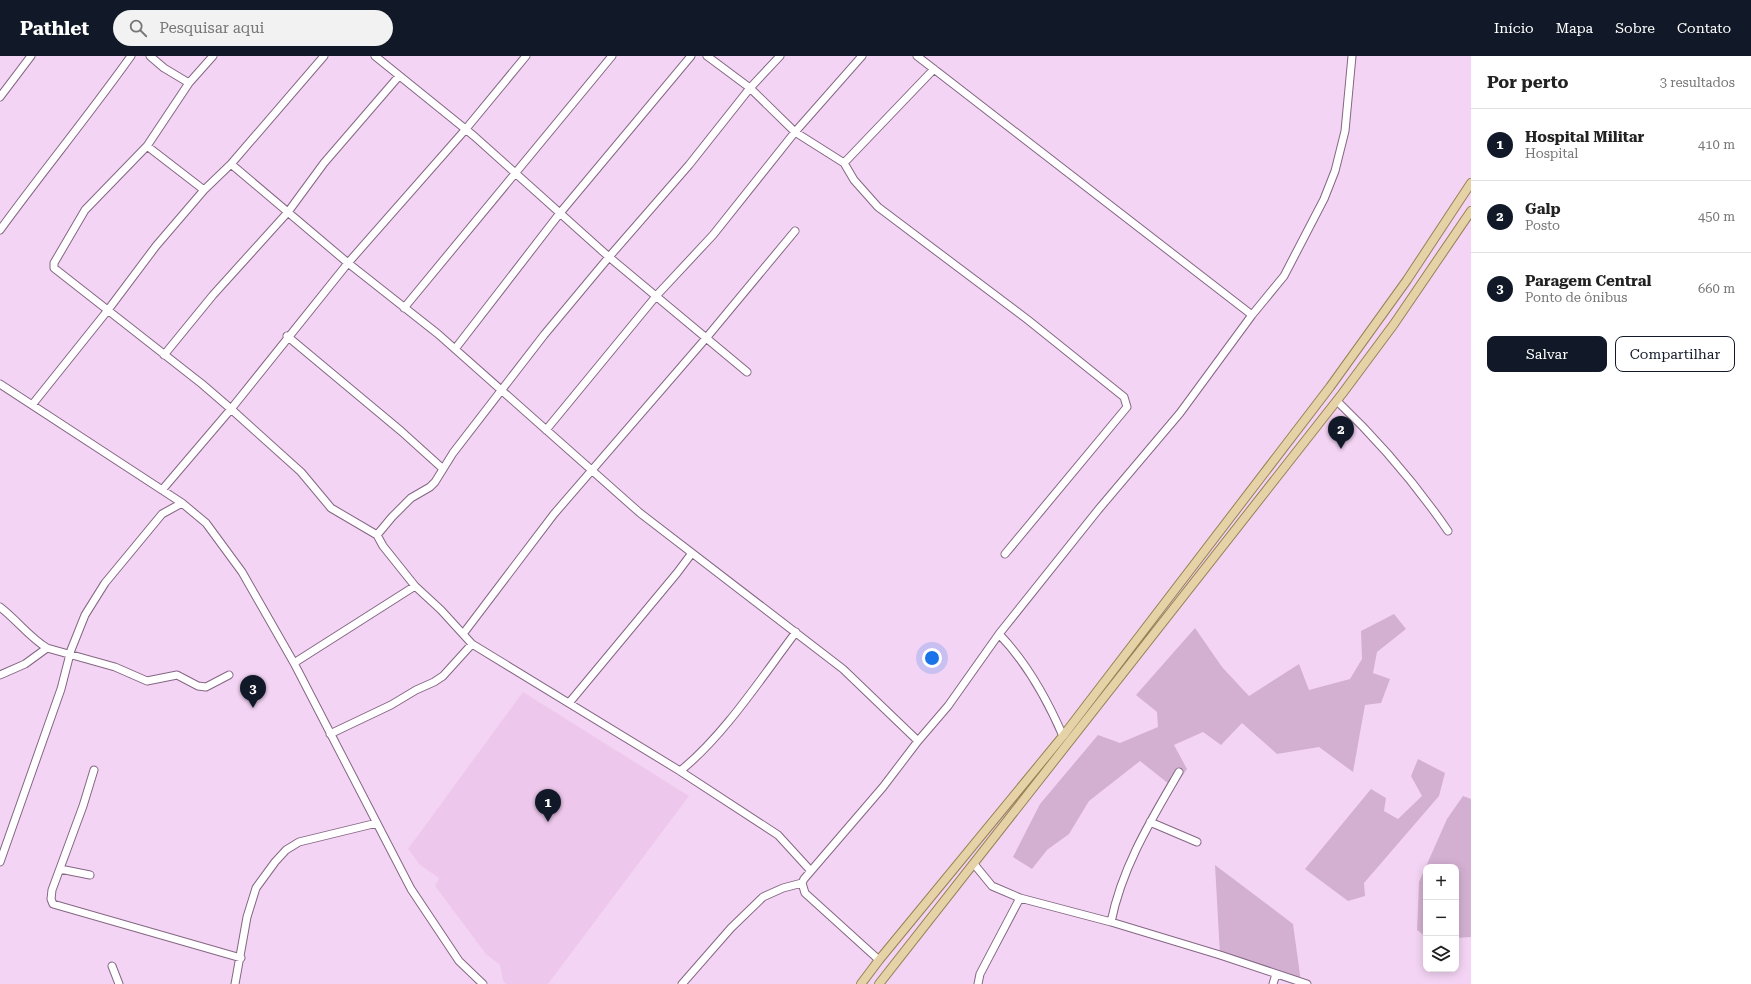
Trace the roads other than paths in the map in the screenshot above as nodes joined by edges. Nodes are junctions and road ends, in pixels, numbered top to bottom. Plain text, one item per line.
1 (31, 56) edge
2 (131, 56) edge
3 (150, 56) edge
4 (213, 56) edge
5 (324, 56) edge
6 (375, 56) edge
7 (526, 56) edge
8 (612, 56) edge
9 (691, 56) edge
10 (707, 56) edge
11 (780, 56) edge
12 (862, 56) edge
13 (917, 56) edge
14 (1352, 56) edge
15 (934, 69) junction
16 (399, 76) junction
17 (189, 83) junction
18 (750, 88) junction
19 (0, 97) edge
20 (465, 130) junction
21 (794, 132) junction
22 (147, 146) junction
23 (231, 164) junction
24 (844, 164) junction
25 (516, 173) junction
26 (1471, 183) edge
27 (204, 190) junction
28 (1471, 211) edge
29 (288, 212) junction
30 (560, 213) junction
31 (0, 230) edge
32 (795, 231) dead end
33 (609, 257) junction
34 (348, 263) junction
35 (657, 295) junction
36 (404, 308) junction
37 (108, 310) junction
38 (1252, 315) junction
39 (287, 336) junction
40 (707, 337) junction
41 (455, 349) junction
42 (164, 355) junction
43 (747, 372) dead end
44 (0, 384) edge
45 (500, 390) junction
46 (1337, 401) junction
47 (32, 405) junction
48 (231, 409) junction
49 (546, 430) junction
50 (442, 468) junction
51 (592, 470) junction
52 (162, 490) junction
53 (182, 503) junction
54 (1448, 531) dead end
55 (377, 535) junction
56 (692, 553) junction
57 (1005, 554) dead end
58 (415, 586) junction
59 (0, 607) edge
60 (796, 632) junction
61 (464, 634) junction
62 (999, 634) junction
63 (472, 644) junction
64 (47, 648) junction
65 (70, 654) junction
66 (294, 663) junction
67 (0, 675) edge
68 (229, 675) dead end
69 (569, 702) junction
70 (330, 734) junction
71 (1063, 736) junction
72 (918, 741) junction
73 (94, 770) dead end
74 (680, 771) junction
75 (1179, 772) dead end
76 (1150, 822) junction
77 (377, 823) junction
78 (1197, 842) dead end
79 (0, 862) edge
80 (974, 864) junction
81 (60, 869) junction
82 (810, 870) junction
83 (90, 875) dead end
84 (802, 883) junction
85 (1020, 898) junction
86 (1111, 922) junction
87 (241, 958) junction
88 (879, 960) junction
89 (112, 966) dead end
90 (1276, 974) junction
91 (119, 984) edge
92 (235, 984) edge
93 (483, 984) edge
94 (682, 984) edge
95 (861, 984) edge
96 (879, 984) edge
97 (978, 984) edge
98 (1273, 984) edge
99 (1307, 984) edge

1 - 19 street
2 - 31 street
3 - 17 street
4 - 17 street
5 - 23 street
6 - 16 street
7 - 20 street
8 - 25 street
9 - 30 street
10 - 18 street
11 - 18 street
12 - 21 street
13 - 15 street
14 - 38 street
15 - 24 street
15 - 38 street
16 - 20 street
16 - 29 street
17 - 22 street
18 - 21 street
18 - 33 street
20 - 25 street
20 - 34 street
21 - 24 street
21 - 35 street
22 - 27 street
22 - 37 street
23 - 27 street
23 - 29 street
24 - 57 street
25 - 30 street
25 - 36 street
26 - 71 main road
27 - 37 street
28 - 46 main road
29 - 34 street
29 - 42 street
30 - 33 street
30 - 41 street
32 - 40 street
33 - 35 street
33 - 45 street
34 - 36 street
34 - 39 street
35 - 40 street
35 - 49 street
36 - 41 street
37 - 42 street
37 - 47 street
38 - 62 street
39 - 48 street
39 - 50 street
40 - 43 street
40 - 51 street
41 - 45 street
42 - 48 street
44 - 47 street
45 - 49 street
45 - 50 street
46 - 54 street
46 - 80 main road
47 - 52 street
48 - 52 street
48 - 55 street
49 - 51 street
50 - 55 street
51 - 56 street
51 - 61 street
52 - 53 street
53 - 65 street
53 - 66 street
55 - 58 street
56 - 60 street
56 - 69 street
58 - 61 street
58 - 66 street
59 - 64 street
60 - 72 street
60 - 74 street
61 - 63 street
62 - 71 street
62 - 72 street
63 - 69 street
63 - 70 street
64 - 65 street
64 - 67 street
65 - 68 street
65 - 79 street
66 - 70 street
69 - 74 street
70 - 77 street
71 - 88 main road
72 - 82 street
73 - 81 street
74 - 82 street
75 - 76 street
76 - 78 street
76 - 86 street
77 - 87 street
77 - 93 street
80 - 85 street
80 - 96 main road
81 - 83 street
81 - 87 street
82 - 84 street
84 - 88 street
84 - 94 street
85 - 86 street
85 - 97 street
86 - 90 street
87 - 92 street
88 - 95 main road
89 - 91 street
90 - 98 street
90 - 99 street

